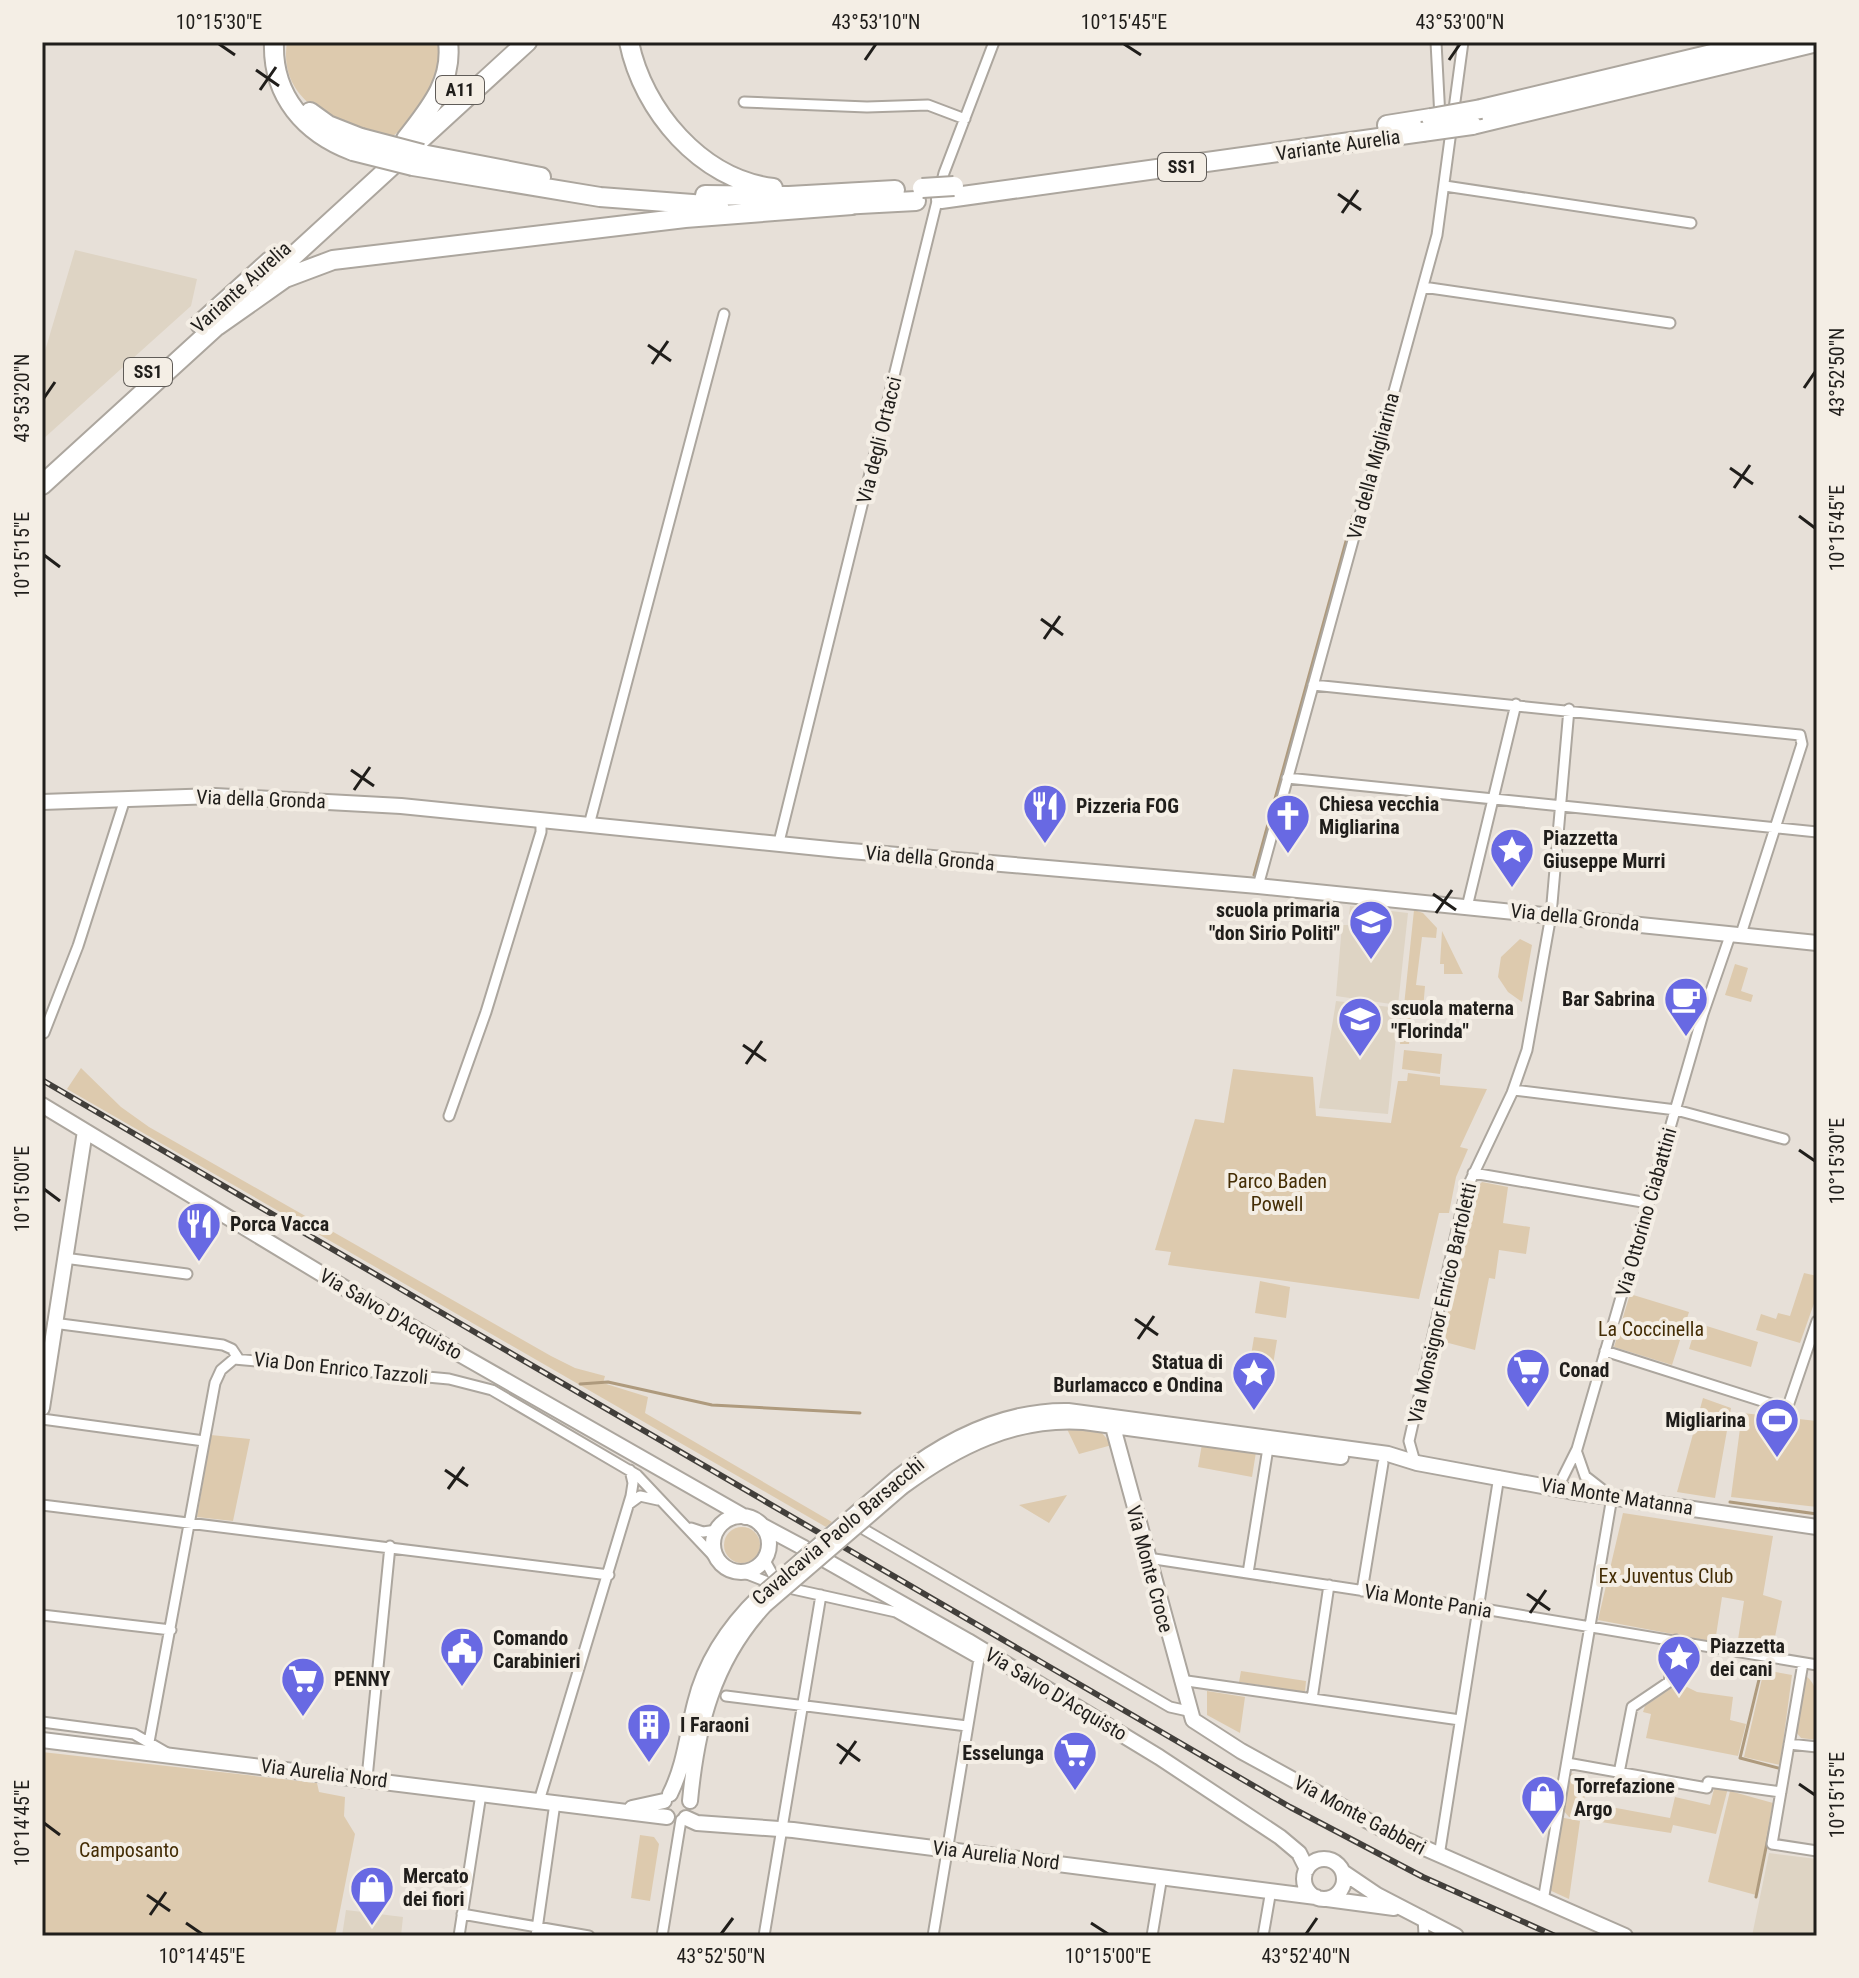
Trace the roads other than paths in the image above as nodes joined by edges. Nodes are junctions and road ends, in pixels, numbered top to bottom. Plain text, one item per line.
1 (274, 42) edge
2 (283, 42) edge
3 (448, 42) edge
4 (514, 42) edge
5 (527, 42) edge
6 (629, 42) edge
7 (994, 42) edge
8 (1436, 42) edge
9 (1463, 42) edge
10 (1762, 42) edge
11 (1817, 42) edge
12 (744, 102) dead end
13 (1476, 117) junction
14 (965, 119) junction
15 (406, 139) junction
16 (357, 145) junction
17 (1448, 156) junction
18 (1445, 186) junction
19 (854, 199) junction
20 (1691, 223) dead end
21 (1423, 287) junction
22 (724, 314) dead end
23 (1670, 323) dead end
24 (217, 326) junction
25 (44, 479) edge
26 (1313, 685) junction
27 (1516, 704) junction
28 (1569, 709) junction
29 (1287, 778) junction
30 (125, 799) junction
31 (1494, 799) junction
32 (42, 802) edge
33 (1560, 806) junction
34 (541, 821) junction
35 (589, 825) junction
36 (1773, 827) junction
37 (1817, 832) edge
38 (779, 842) junction
39 (1258, 886) junction
40 (1467, 907) junction
41 (1551, 915) junction
42 (1736, 934) junction
43 (1817, 943) edge
44 (44, 1033) dead end
45 (1514, 1090) junction
46 (42, 1105) edge
47 (1676, 1110) junction
48 (449, 1116) dead end
49 (85, 1131) junction
50 (1784, 1139) dead end
51 (1473, 1173) junction
52 (1648, 1203) junction
53 (64, 1258) junction
54 (187, 1274) dead end
55 (1817, 1321) edge
56 (47, 1334) edge
57 (1605, 1351) junction
58 (238, 1358) junction
59 (44, 1368) edge
60 (42, 1408) edge
61 (42, 1419) edge
62 (1118, 1422) junction
63 (204, 1441) junction
64 (1409, 1441) junction
65 (1268, 1448) junction
66 (1577, 1449) junction
67 (1386, 1458) junction
68 (1417, 1463) junction
69 (629, 1470) junction
70 (1499, 1476) junction
71 (1557, 1489) junction
72 (707, 1494) junction
73 (1612, 1497) junction
74 (661, 1501) junction
75 (629, 1504) junction
76 (42, 1505) edge
77 (745, 1517) junction
78 (190, 1524) junction
79 (761, 1525) junction
80 (721, 1526) junction
81 (688, 1527) junction
82 (1817, 1527) edge
83 (865, 1530) dead end
84 (390, 1546) junction
85 (766, 1555) junction
86 (1148, 1558) junction
87 (825, 1560) dead end
88 (720, 1563) junction
89 (742, 1572) junction
90 (1248, 1573) junction
91 (609, 1575) junction
92 (1329, 1585) junction
93 (793, 1589) dead end
94 (1362, 1591) junction
95 (821, 1595) junction
96 (763, 1601) junction
97 (1478, 1608) junction
98 (42, 1615) edge
99 (1590, 1626) junction
100 (171, 1630) junction
101 (1676, 1640) junction
102 (1803, 1663) junction
103 (1817, 1665) edge
104 (1180, 1680) junction
105 (726, 1696) dead end
106 (1312, 1699) junction
107 (801, 1705) junction
108 (1188, 1711) junction
109 (1460, 1720) junction
110 (42, 1722) edge
111 (967, 1726) junction
112 (43, 1739) edge
113 (149, 1742) junction
114 (1789, 1744) junction
115 (1817, 1747) edge
116 (167, 1753) junction
117 (1567, 1763) junction
118 (1619, 1773) junction
119 (367, 1778) junction
120 (1781, 1792) junction
121 (481, 1794) junction
122 (667, 1797) junction
123 (539, 1801) junction
124 (690, 1801) junction
125 (555, 1803) junction
126 (603, 1808) junction
127 (678, 1818) junction
128 (720, 1823) junction
129 (782, 1829) junction
130 (1280, 1837) junction
131 (948, 1849) junction
132 (1817, 1851) edge
133 (1439, 1856) junction
134 (1324, 1859) junction
135 (1343, 1872) junction
136 (1305, 1874) junction
137 (1162, 1876) junction
138 (1271, 1890) junction
139 (1320, 1898) junction
140 (1543, 1901) junction
141 (462, 1914) junction
142 (1417, 1914) junction
143 (537, 1932) edge
144 (459, 1936) edge
145 (589, 1936) edge
146 (662, 1936) edge
147 (764, 1936) edge
148 (933, 1936) edge
149 (1152, 1936) edge
150 (1263, 1936) edge
151 (1424, 1936) edge
152 (1456, 1936) edge
153 (1625, 1936) edge

1 - 16 highway
2 - 16 highway
3 - 15 highway, SS1
4 - 15 highway, A11
5 - 24 highway
6 - 19 highway
7 - 14 street, Via degli Ortacci
8 - 17 street
9 - 17 street, Via della Migliarina
10 - 13 highway, Variante Aurelia / SS1
11 - 13 highway, Variante Aurelia / SS1
12 - 14 street
13 - 19 highway, Variante Aurelia / SS1, bridge
14 - 38 street, Via degli Ortacci
15 - 25 highway, Variante Aurelia / SS1
16 - 19 highway, SS1, bridge
17 - 18 street, Via della Migliarina
18 - 20 street
18 - 21 street, Via della Migliarina
19 - 24 highway
21 - 23 street
21 - 26 street, Via della Migliarina
22 - 35 street
24 - 25 highway, Variante Aurelia / SS1
26 - 27 street
26 - 29 street, Via della Migliarina
27 - 28 street
27 - 31 street
28 - 33 street, Via Monsignor Enrico Bartoletti
28 - 36 street, Via Ottorino Ciabattini
29 - 31 street
29 - 39 street, Via della Migliarina
30 - 32 street, Via della Gronda
30 - 34 street, Via della Gronda
30 - 44 street
31 - 33 street
31 - 40 street
33 - 36 street
33 - 41 street, Via Monsignor Enrico Bartoletti
34 - 35 street, Via della Gronda
34 - 48 street
35 - 38 street, Via della Gronda
36 - 37 street
36 - 42 street, Via Ottorino Ciabattini
38 - 39 street, Via della Gronda
39 - 40 street, Via della Gronda
40 - 41 street, Via della Gronda
41 - 42 street, Via della Gronda
41 - 45 street, Via Monsignor Enrico Bartoletti
42 - 43 street, Via della Gronda
42 - 47 street, Via Ottorino Ciabattini
45 - 47 street
45 - 51 street, Via Monsignor Enrico Bartoletti
46 - 49 street, Via Salvo D'Acquisto
47 - 50 street
47 - 52 street, Via Ottorino Ciabattini
49 - 53 street
49 - 72 street, Via Salvo D'Acquisto
51 - 52 street
51 - 64 street, Via Monsignor Enrico Bartoletti
52 - 57 street, Via Ottorino Ciabattini
53 - 54 street
53 - 56 street
55 - 57 street
56 - 58 street
56 - 59 street
57 - 66 street, Via Ottorino Ciabattini
58 - 63 street, Via Don Enrico Tazzoli
58 - 69 street, Via Don Enrico Tazzoli
59 - 60 street
61 - 63 street
62 - 65 street, Via Monte Matanna
62 - 67 street, Via Monte Matanna
62 - 86 street, Via Monte Croce
62 - 96 street, Cavalcavia Paolo Barsacchi, bridge
63 - 78 street, Via Don Enrico Tazzoli
64 - 67 street
64 - 68 street, Via Monsignor Enrico Bartoletti
65 - 67 street, Via Monte Matanna
65 - 90 street
66 - 71 street, Via Ottorino Ciabattini
66 - 73 street
67 - 68 street, Via Monte Matanna
67 - 94 street
68 - 70 street, Via Monte Matanna
69 - 74 street, Via Don Enrico Tazzoli
69 - 75 street
70 - 71 street, Via Monte Matanna
70 - 97 street
71 - 73 street, Via Monte Matanna
72 - 77 street, Via Salvo D'Acquisto
72 - 80 street
73 - 82 street, Via Monte Matanna
73 - 99 street
74 - 75 street
74 - 81 street, Via Don Enrico Tazzoli
75 - 91 street
76 - 78 street
77 - 79 street, Via Salvo D'Acquisto
77 - 80 street
78 - 84 street
78 - 100 street, Via Don Enrico Tazzoli
79 - 85 street
79 - 85 street, Via Salvo D'Acquisto
80 - 81 street
80 - 88 street
81 - 88 street, Via Don Enrico Tazzoli
83 - 108 street
84 - 91 street
84 - 119 street
85 - 89 street, Via Salvo D'Acquisto
85 - 89 street
86 - 90 street, Via Monte Pania
86 - 104 street, Via Monte Croce
87 - 130 street, Via Salvo D'Acquisto
88 - 89 street
90 - 92 street, Via Monte Pania
91 - 123 street
92 - 94 street, Via Monte Pania
92 - 106 street
93 - 95 street
94 - 97 street, Via Monte Pania
95 - 107 street
95 - 111 street
96 - 122 street, Cavalcavia Paolo Barsacchi
96 - 124 street, Cavalcavia Paolo Barsacchi
97 - 99 street, Via Monte Pania
97 - 109 street
98 - 100 street
99 - 101 street, Via Monte Pania
99 - 117 street
100 - 113 street, Via Don Enrico Tazzoli
101 - 102 street, Via Monte Pania
101 - 118 street
102 - 103 street, Via Monte Pania
102 - 114 street
104 - 106 street
104 - 108 street, Via Monte Croce
105 - 107 street
106 - 109 street
107 - 111 street
107 - 129 street
108 - 133 street, Via Monte Gabberi
109 - 133 street
110 - 113 street
111 - 131 street
112 - 116 street, Via Aurelia Nord
113 - 116 street
114 - 115 street
114 - 120 street
116 - 119 street, Via Aurelia Nord
117 - 118 street
117 - 140 street
118 - 120 street
119 - 121 street, Via Aurelia Nord
120 - 132 street
121 - 123 street, Via Aurelia Nord
121 - 141 street
122 - 124 street
122 - 126 street, Via Aurelia Nord
122 - 127 street
123 - 125 street, Via Aurelia Nord
124 - 127 street, Cavalcavia Paolo Barsacchi
124 - 128 street
125 - 126 street, Via Aurelia Nord
125 - 143 street
126 - 127 street, Via Aurelia Nord
127 - 128 street, Via Aurelia Nord
127 - 146 street
128 - 129 street, Via Aurelia Nord
129 - 131 street, Via Aurelia Nord
129 - 147 street
130 - 134 street, Via Salvo D'Acquisto
130 - 136 street, Via Salvo D'Acquisto
131 - 137 street, Via Aurelia Nord
131 - 148 street
133 - 140 street, Via Monte Gabberi
134 - 135 street
134 - 136 street
135 - 139 street
135 - 142 street
136 - 138 street, Via Aurelia Nord
136 - 139 street
137 - 138 street, Via Aurelia Nord
137 - 149 street
138 - 139 street, Via Aurelia Nord
138 - 150 street
139 - 142 street, Via Aurelia Nord
140 - 153 street
141 - 143 street
141 - 144 street
142 - 151 street
142 - 152 street
143 - 145 street

